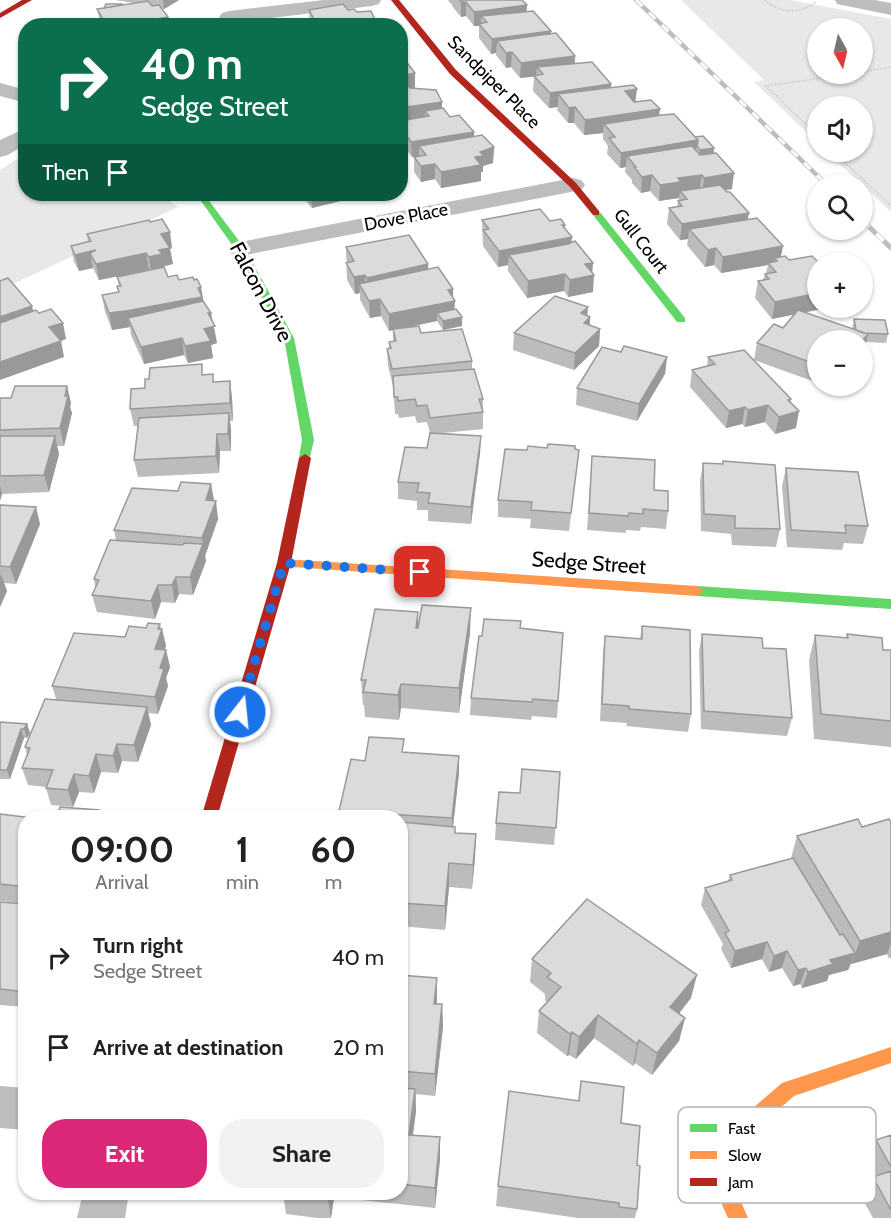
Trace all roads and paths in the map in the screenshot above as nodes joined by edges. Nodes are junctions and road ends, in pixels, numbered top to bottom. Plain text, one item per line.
1 (28, 0) edge
2 (372, 0) edge
3 (395, 0) edge
4 (765, 0) edge
5 (818, 0) edge
6 (844, 0) edge
7 (891, 9) edge
8 (0, 16) edge
9 (229, 17) dead end
10 (891, 67) edge
11 (873, 70) edge
12 (0, 71) edge
13 (18, 76) edge
14 (807, 80) edge
15 (0, 89) edge
16 (18, 95) edge
17 (807, 125) edge
18 (18, 139) edge
19 (0, 150) edge
20 (845, 162) edge
21 (573, 185) junction
22 (205, 201) edge
23 (891, 206) edge
24 (240, 249) junction
25 (681, 320) dead end
26 (284, 563) junction
27 (891, 604) edge
28 (211, 810) edge
29 (891, 1055) edge
30 (0, 1107) edge
31 (768, 1107) edge
32 (18, 1108) edge
33 (104, 1200) edge
34 (732, 1203) edge
35 (101, 1218) edge
36 (738, 1218) edge

1 - 8 street
2 - 9 street
3 - 21 street, Sandpiper Place
4 - 5 path
6 - 7 street
10 - 11 path
12 - 13 street
14 - 17 path
15 - 16 street
18 - 19 street
20 - 23 path
21 - 24 street, Dove Place
21 - 25 street, Gull Court
22 - 24 street, Falcon Drive
24 - 26 street, Falcon Drive
26 - 27 street, Sedge Street
26 - 28 street, Falcon Drive
29 - 31 street
30 - 32 street
33 - 35 street
34 - 36 street

